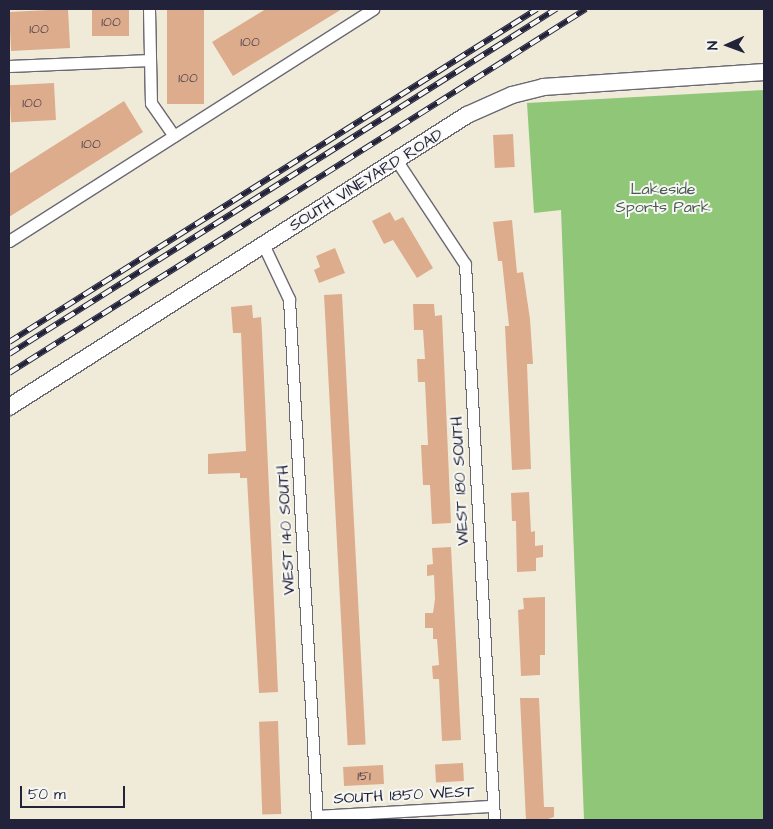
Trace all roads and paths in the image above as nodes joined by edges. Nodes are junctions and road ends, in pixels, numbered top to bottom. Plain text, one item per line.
1 (149, 9) edge
2 (373, 9) edge
3 (150, 60) junction
4 (9, 66) edge
5 (764, 72) edge
6 (174, 136) junction
7 (397, 161) junction
8 (9, 241) edge
9 (263, 244) junction
10 (9, 407) edge
11 (493, 806) junction
12 (317, 818) edge
13 (494, 820) edge

1 - 3 street
2 - 6 street
3 - 4 street
3 - 6 street
5 - 7 street, SOUTH VINEYARD ROAD
6 - 8 street
7 - 9 street, SOUTH VINEYARD ROAD
7 - 11 street, WEST 180 SOUTH
9 - 10 street, SOUTH VINEYARD ROAD
9 - 12 street, WEST 140 SOUTH
11 - 12 street, SOUTH 1850 WEST
11 - 13 street, WEST 180 SOUTH

